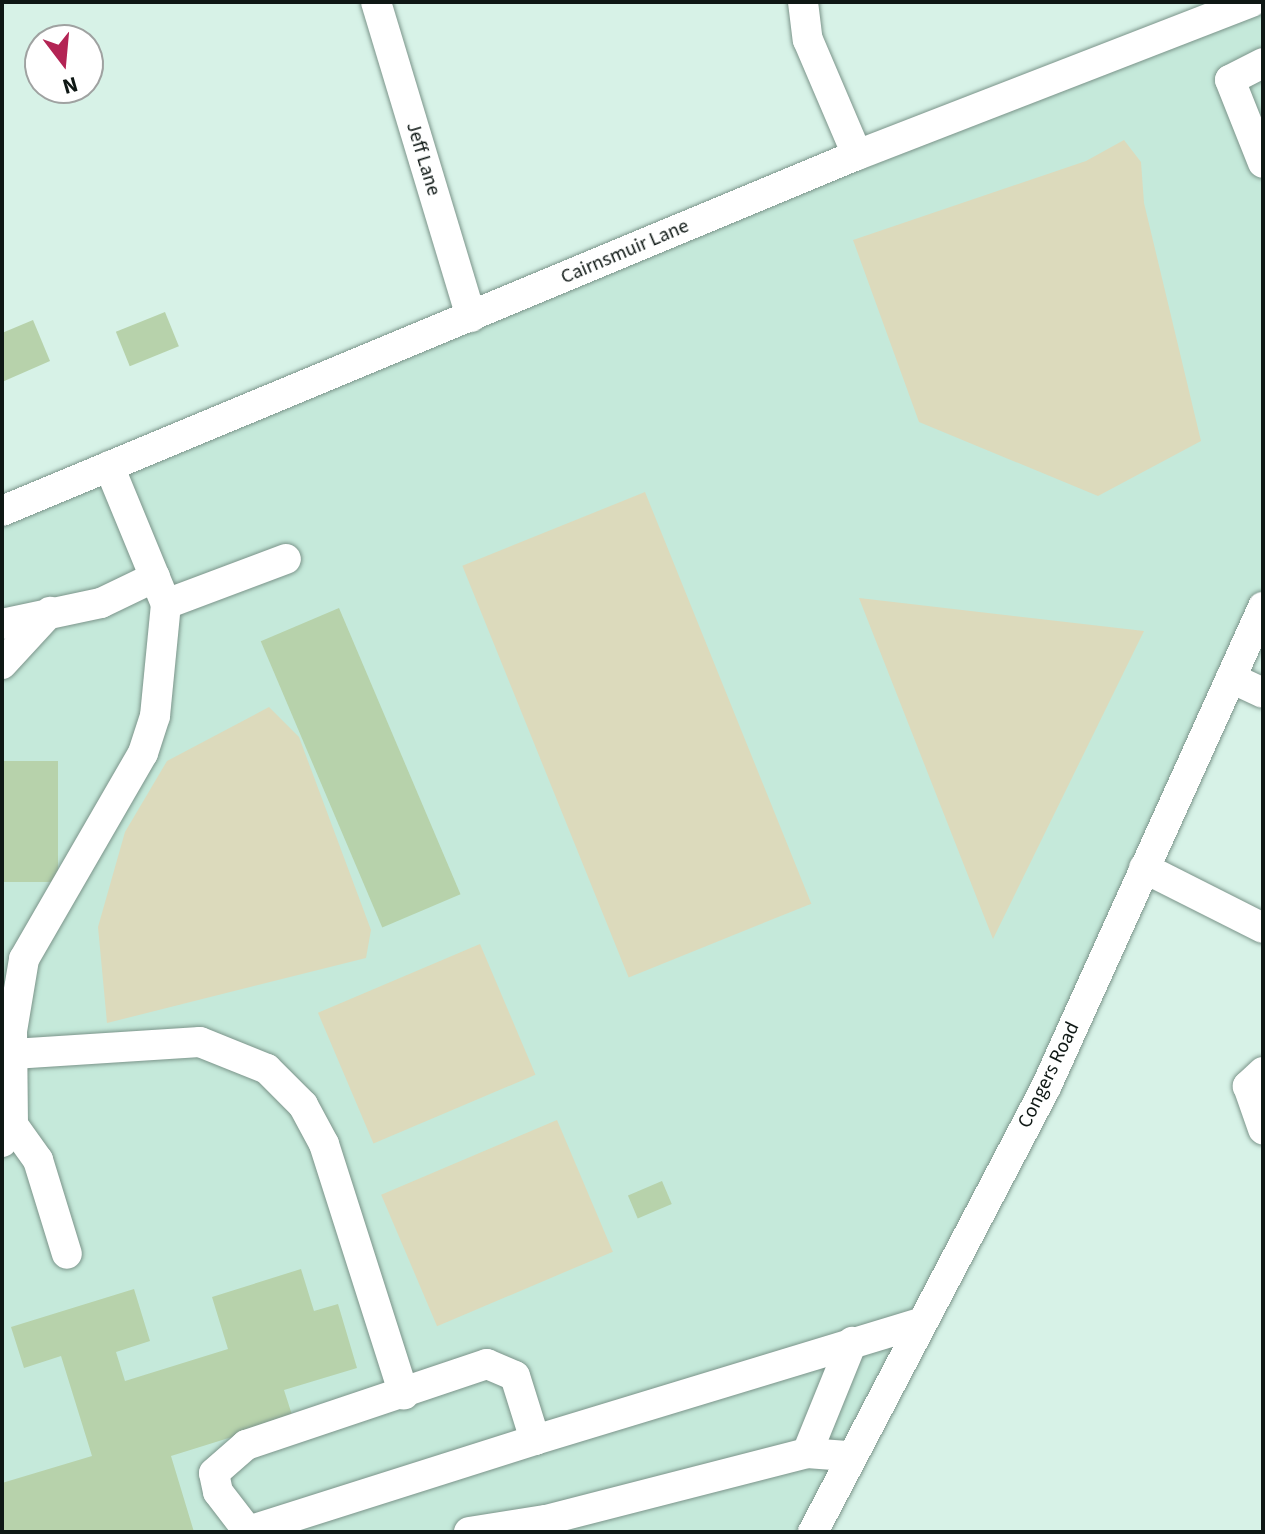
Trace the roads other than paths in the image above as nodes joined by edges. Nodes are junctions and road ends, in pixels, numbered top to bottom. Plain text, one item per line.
1 (376, 2) edge
2 (803, 2) edge
3 (1252, 2) edge
4 (1263, 63) edge
5 (857, 155) junction
6 (1263, 163) edge
7 (471, 317) junction
8 (109, 466) junction
9 (2, 511) edge
10 (286, 559) dead end
11 (160, 591) junction
12 (1263, 607) edge
13 (50, 612) junction
14 (2, 624) edge
15 (2, 664) edge
16 (1231, 678) junction
17 (1263, 693) edge
18 (1144, 868) junction
19 (1263, 928) edge
20 (13, 1054) junction
21 (1263, 1072) edge
22 (1263, 1129) edge
23 (8, 1134) edge
24 (67, 1254) dead end
25 (919, 1323) junction
26 (852, 1342) junction
27 (404, 1395) junction
28 (535, 1440) junction
29 (807, 1453) junction
30 (847, 1456) junction
31 (547, 1526) edge
32 (248, 1531) edge
33 (469, 1532) edge
34 (813, 1532) edge

1 - 7 street, Jeff Lane
2 - 5 street
3 - 5 street, Cairnsmuir Lane
4 - 6 street
5 - 7 street, Cairnsmuir Lane
7 - 8 street, Cairnsmuir Lane
8 - 9 street, Cairnsmuir Lane
8 - 11 street
10 - 11 street
11 - 13 street
11 - 20 street
12 - 16 street, Congers Road
13 - 14 street
13 - 15 street
16 - 17 street
16 - 18 street, Congers Road
18 - 19 street
18 - 25 street, Congers Road
20 - 23 street
20 - 27 street
21 - 22 street
23 - 24 street
25 - 26 street
25 - 30 street, Congers Road
26 - 28 street
26 - 29 street
27 - 28 street
27 - 32 street
28 - 32 street
29 - 30 street
29 - 31 street
30 - 34 street, Congers Road
31 - 33 street

